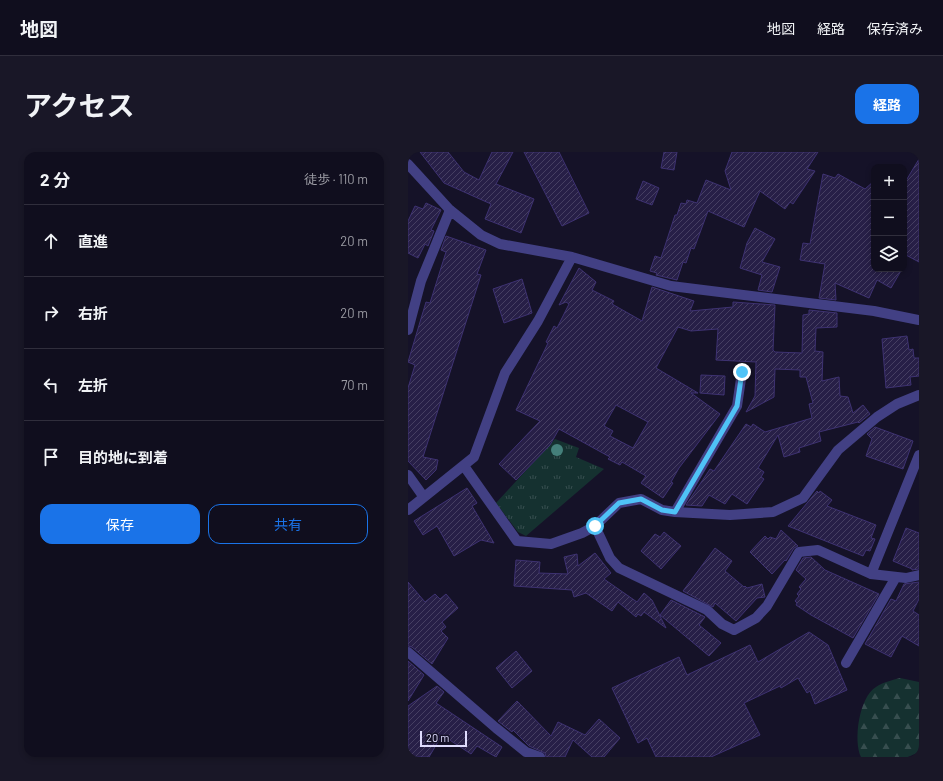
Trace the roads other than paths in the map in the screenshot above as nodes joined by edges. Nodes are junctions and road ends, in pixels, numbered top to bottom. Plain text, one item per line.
1 (408, 164) edge
2 (450, 210) junction
3 (572, 256) junction
4 (919, 320) edge
5 (408, 330) edge
6 (742, 372) dead end
7 (919, 395) edge
8 (919, 455) edge
9 (464, 466) junction
10 (408, 475) edge
11 (423, 496) junction
12 (408, 510) edge
13 (675, 512) junction
14 (595, 526) junction
15 (872, 574) junction
16 (919, 575) edge
17 (896, 577) junction
18 (408, 652) edge
19 (846, 663) dead end
20 (540, 757) edge

1 - 2 street
2 - 3 street
2 - 5 street
3 - 4 street
3 - 9 street
6 - 13 street
7 - 13 street
8 - 15 street
9 - 11 street
9 - 14 street
10 - 11 street
11 - 12 street
13 - 14 street
14 - 15 street
15 - 17 street
16 - 17 street
17 - 19 street
18 - 20 street

